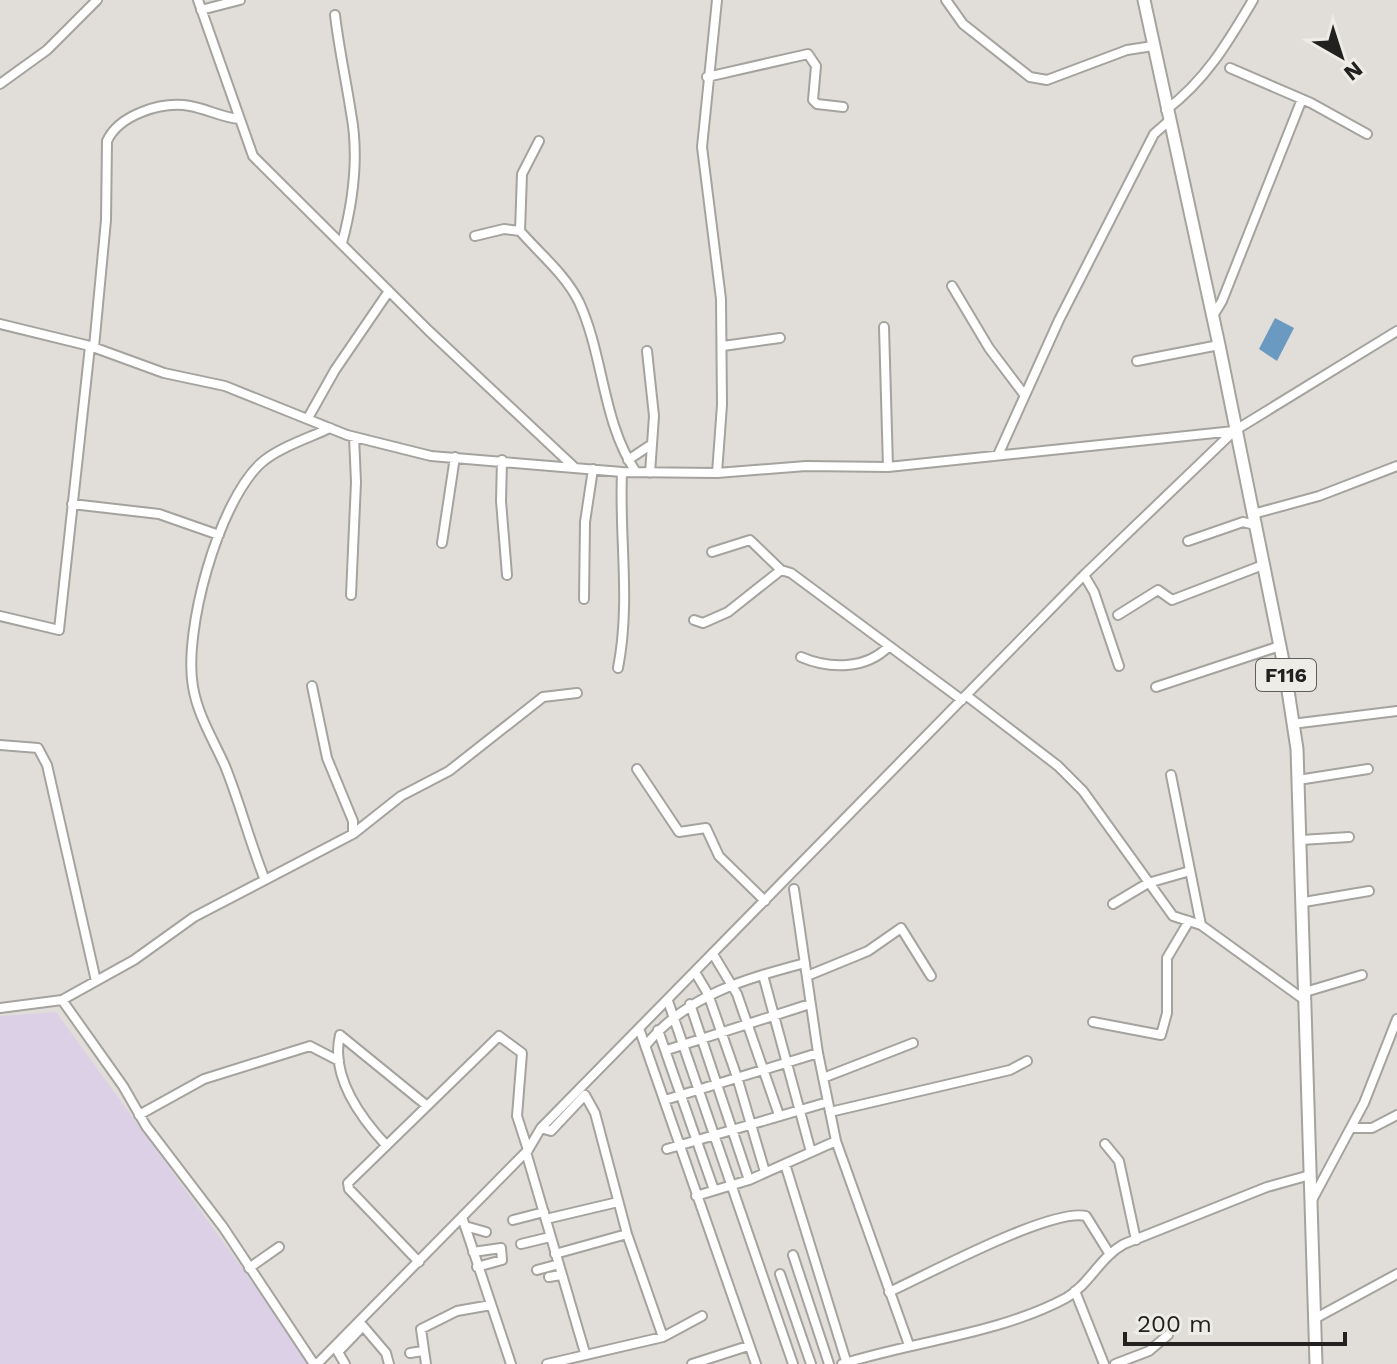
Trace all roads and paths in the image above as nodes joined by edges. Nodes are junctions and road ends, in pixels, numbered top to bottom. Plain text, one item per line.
1 (97, 0) edge
2 (198, 0) edge
3 (240, 0) edge
4 (717, 0) edge
5 (946, 0) edge
6 (1144, 0) edge
7 (1253, 0) edge
8 (201, 10) junction
9 (335, 15) dead end
10 (1153, 46) junction
11 (1230, 68) dead end
12 (707, 77) junction
13 (0, 84) edge
14 (1302, 99) junction
15 (843, 107) dead end
16 (1168, 115) junction
17 (239, 119) junction
18 (1367, 134) dead end
19 (539, 141) dead end
20 (520, 231) junction
21 (475, 236) dead end
22 (342, 243) junction
23 (952, 286) dead end
24 (389, 291) junction
25 (1213, 316) junction
26 (0, 324) edge
27 (884, 327) dead end
28 (1397, 331) edge
29 (780, 338) dead end
30 (1219, 345) junction
31 (723, 346) junction
32 (92, 347) junction
33 (647, 351) dead end
34 (1137, 361) dead end
35 (1023, 393) junction
36 (308, 418) junction
37 (330, 428) junction
38 (1234, 431) junction
39 (354, 437) junction
40 (649, 446) junction
41 (998, 455) junction
42 (455, 457) junction
43 (502, 460) junction
44 (628, 460) junction
45 (1397, 466) edge
46 (888, 467) junction
47 (575, 468) junction
48 (593, 469) junction
49 (622, 472) junction
50 (636, 472) junction
51 (650, 473) junction
52 (717, 473) junction
53 (72, 504) junction
54 (1254, 519) junction
55 (219, 535) junction
56 (1188, 541) dead end
57 (442, 543) dead end
58 (712, 552) dead end
59 (1263, 565) junction
60 (781, 570) junction
61 (507, 575) dead end
62 (1084, 575) junction
63 (351, 595) dead end
64 (584, 599) dead end
65 (1118, 615) dead end
66 (0, 616) edge
67 (694, 620) dead end
68 (889, 646) junction
69 (1280, 646) junction
70 (801, 657) dead end
71 (1119, 666) dead end
72 (618, 668) dead end
73 (312, 686) dead end
74 (1156, 687) dead end
75 (577, 693) dead end
76 (964, 698) junction
77 (1397, 711) edge
78 (1292, 724) junction
79 (0, 745) edge
80 (637, 769) dead end
81 (1368, 769) dead end
82 (1171, 775) dead end
83 (1298, 780) junction
84 (353, 834) junction
85 (1349, 837) dead end
86 (1301, 840) junction
87 (1190, 871) junction
88 (265, 880) junction
89 (1148, 883) junction
90 (794, 889) dead end
91 (1369, 891) dead end
92 (765, 901) junction
93 (1304, 902) junction
94 (1113, 904) dead end
95 (1189, 921) junction
96 (1201, 925) junction
97 (713, 954) junction
98 (805, 963) junction
99 (695, 972) junction
100 (763, 975) junction
101 (1362, 975) dead end
102 (807, 976) junction
103 (931, 976) dead end
104 (96, 981) junction
105 (733, 986) junction
106 (708, 994) junction
107 (1306, 996) junction
108 (62, 1000) junction
109 (668, 1001) junction
110 (690, 1004) junction
111 (810, 1004) junction
112 (0, 1008) edge
113 (775, 1014) junction
114 (675, 1016) junction
115 (1397, 1019) edge
116 (1093, 1022) dead end
117 (747, 1024) junction
118 (658, 1030) junction
119 (640, 1031) junction
120 (720, 1034) junction
121 (702, 1038) junction
122 (685, 1043) junction
123 (913, 1043) dead end
124 (646, 1045) junction
125 (667, 1050) junction
126 (818, 1053) junction
127 (339, 1061) junction
128 (787, 1061) junction
129 (1027, 1061) dead end
130 (763, 1069) junction
131 (737, 1077) junction
132 (823, 1078) junction
133 (718, 1083) junction
134 (699, 1088) junction
135 (683, 1094) junction
136 (665, 1100) junction
137 (828, 1102) junction
138 (426, 1105) junction
139 (801, 1109) junction
140 (830, 1112) junction
141 (139, 1115) junction
142 (779, 1115) junction
143 (1397, 1115) edge
144 (752, 1125) junction
145 (541, 1128) junction
146 (1351, 1128) junction
147 (732, 1130) junction
148 (715, 1135) junction
149 (698, 1140) junction
150 (836, 1141) junction
151 (1105, 1144) dead end
152 (386, 1145) junction
153 (680, 1145) junction
154 (667, 1149) dead end
155 (527, 1151) junction
156 (811, 1152) junction
157 (785, 1164) junction
158 (765, 1172) junction
159 (1310, 1175) junction
160 (749, 1180) junction
161 (730, 1186) junction
162 (714, 1190) junction
163 (696, 1196) junction
164 (1312, 1200) junction
165 (618, 1202) junction
166 (545, 1216) junction
167 (513, 1220) dead end
168 (464, 1222) junction
169 (486, 1232) dead end
170 (627, 1234) junction
171 (550, 1237) junction
172 (1136, 1240) junction
173 (521, 1244) dead end
174 (279, 1247) dead end
175 (473, 1252) junction
176 (1109, 1253) junction
177 (555, 1254) junction
178 (793, 1255) dead end
179 (419, 1262) junction
180 (559, 1264) junction
181 (477, 1267) junction
182 (249, 1268) junction
183 (537, 1270) dead end
184 (780, 1274) dead end
185 (1397, 1274) edge
186 (561, 1275) junction
187 (549, 1277) dead end
188 (1075, 1291) junction
189 (889, 1292) junction
190 (491, 1305) junction
191 (702, 1316) dead end
192 (1316, 1318) junction
193 (1168, 1335) dead end
194 (663, 1337) junction
195 (909, 1345) junction
196 (748, 1346) junction
197 (423, 1351) junction
198 (410, 1353) dead end
199 (585, 1353) junction
200 (845, 1363) edge
201 (315, 1364) edge
202 (345, 1364) edge
203 (389, 1364) edge
204 (426, 1364) edge
205 (511, 1364) edge
206 (547, 1364) edge
207 (692, 1364) edge
208 (756, 1364) edge
209 (793, 1364) edge
210 (811, 1364) edge
211 (829, 1364) edge
212 (1104, 1364) edge
213 (1115, 1364) edge
214 (1316, 1364) edge

1 - 13 street
2 - 8 street
3 - 8 street
4 - 12 street
5 - 10 street
6 - 10 main road, F116
7 - 16 street
8 - 17 street
9 - 22 street
10 - 16 main road, F116
11 - 14 street
12 - 15 street
12 - 31 street
14 - 18 street
14 - 25 street
16 - 25 main road, F116
16 - 35 street
17 - 22 street
17 - 32 street
19 - 20 street
20 - 21 street
20 - 44 street
22 - 24 street
23 - 35 street
24 - 36 street
24 - 47 street
25 - 30 main road, F116
26 - 32 street
27 - 46 street
28 - 38 street
29 - 31 street
30 - 34 street
30 - 38 main road, F116
31 - 52 street
32 - 36 street
32 - 53 street
33 - 40 street
35 - 41 street
36 - 37 street
37 - 39 street
37 - 55 street
38 - 41 street
38 - 54 main road, F116
38 - 62 street
39 - 42 street
39 - 63 street
40 - 44 street
40 - 51 street
41 - 46 street
42 - 43 street
42 - 57 street
43 - 47 street
43 - 61 street
44 - 50 street
45 - 54 street
46 - 52 street
47 - 48 street
48 - 49 street
48 - 64 street
49 - 50 street
49 - 72 street
50 - 51 street
51 - 52 street
53 - 55 street
53 - 66 street
54 - 56 street
54 - 59 main road, F116
55 - 88 street
58 - 60 street
59 - 65 street
59 - 69 main road, F116
60 - 67 street
60 - 68 street
62 - 71 street
62 - 76 street
68 - 70 street
68 - 76 street
69 - 74 street
69 - 78 main road, F116
73 - 84 street
75 - 84 street
76 - 89 street
76 - 92 street
77 - 78 street
78 - 83 main road, F116
79 - 104 street
80 - 92 street
81 - 83 street
82 - 87 street
83 - 86 main road, F116
84 - 88 street
85 - 86 street
86 - 93 main road, F116
87 - 89 street
87 - 96 street
88 - 104 street
89 - 94 street
89 - 95 street
90 - 98 street
91 - 93 street
92 - 97 street
93 - 107 main road, F116
95 - 96 street
95 - 116 street
96 - 107 street
97 - 99 street
97 - 105 street
98 - 100 street
98 - 102 street
99 - 106 street
99 - 109 street
100 - 105 street
100 - 113 street
101 - 107 street
102 - 103 street
102 - 111 street
104 - 108 street
105 - 106 street
105 - 117 street
106 - 110 street
106 - 120 street
107 - 159 main road, F116
108 - 112 street
108 - 141 street
109 - 114 street
109 - 119 street
110 - 114 street
110 - 121 street
111 - 113 street
111 - 126 street
113 - 117 street
113 - 128 street
114 - 118 street
114 - 122 street
115 - 146 street
117 - 120 street
117 - 130 street
118 - 124 street
118 - 125 street
119 - 124 street
119 - 145 street
120 - 121 street
120 - 131 street
121 - 122 street
121 - 133 street
122 - 125 street
122 - 134 street
123 - 132 street
124 - 136 street
125 - 135 street
126 - 128 street
126 - 132 street
127 - 138 street
127 - 141 street
127 - 152 street
128 - 130 street
128 - 139 street
129 - 140 street
130 - 131 street
130 - 142 street
131 - 133 street
131 - 144 street
132 - 137 street
133 - 134 street
133 - 147 street
134 - 135 street
134 - 148 street
135 - 136 street
135 - 149 street
136 - 153 street
137 - 139 street
137 - 140 street
138 - 152 street
138 - 155 street
139 - 142 street
139 - 156 street
140 - 150 street
141 - 182 street
142 - 144 street
143 - 146 street
144 - 147 street
144 - 158 street
145 - 155 street
145 - 165 street
146 - 164 street
147 - 148 street
147 - 160 street
148 - 149 street
148 - 161 street
149 - 153 street
149 - 162 street
150 - 156 street
150 - 189 street
151 - 172 street
152 - 179 street
153 - 154 street
153 - 163 street
155 - 166 street
155 - 168 street
156 - 157 street
157 - 158 street
157 - 200 street
158 - 160 street
159 - 164 main road, F116
159 - 172 street
160 - 161 street
161 - 162 street
161 - 209 street
162 - 163 street
163 - 196 street
164 - 192 main road, F116
165 - 166 street
165 - 170 street
166 - 167 street
166 - 171 street
168 - 169 street
168 - 175 street
168 - 179 street
170 - 177 street
170 - 194 street
171 - 173 street
171 - 177 street
172 - 176 street
174 - 182 street
175 - 181 street
175 - 181 street
176 - 188 street
176 - 189 street
177 - 180 street
178 - 211 street
179 - 201 street
180 - 183 street
180 - 186 street
181 - 190 street
182 - 201 street
184 - 210 street
185 - 192 street
186 - 187 street
186 - 199 street
188 - 195 street
188 - 212 street
189 - 195 street
190 - 197 street
190 - 205 street
191 - 194 street
192 - 214 main road, F116
193 - 213 street
194 - 199 street
195 - 200 street
196 - 207 street
196 - 208 street
197 - 198 street
197 - 204 street
199 - 206 street
202 - 203 street

